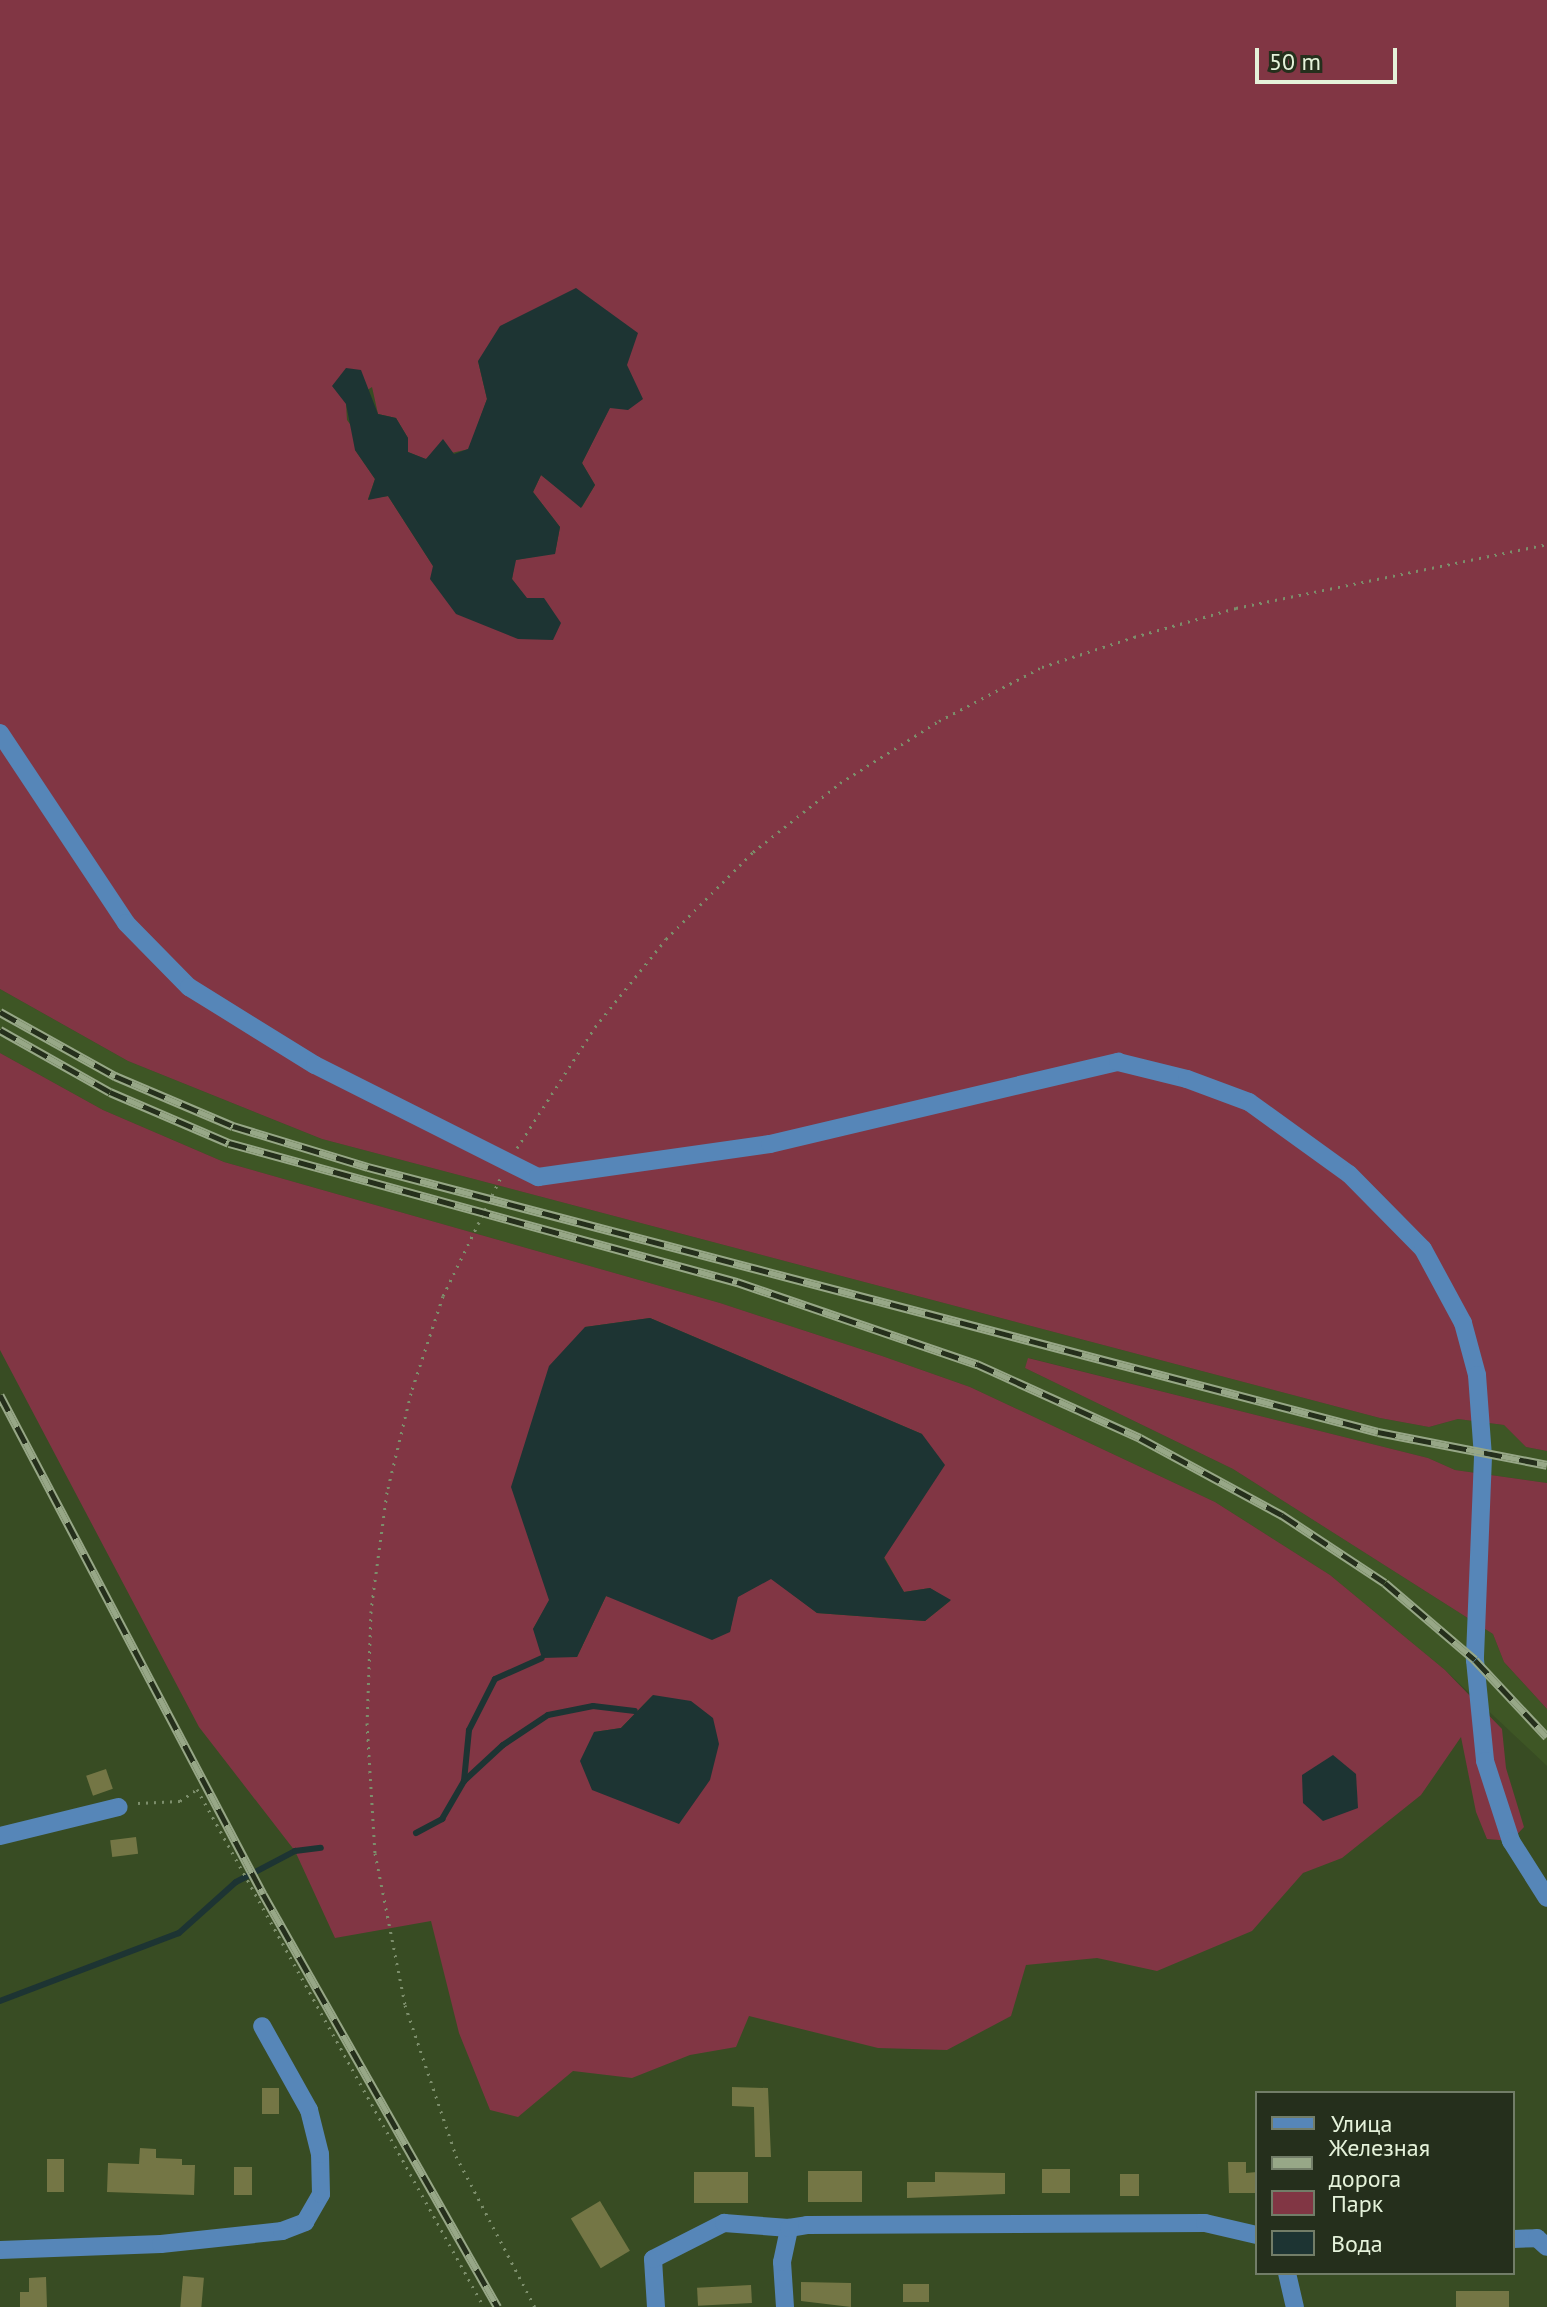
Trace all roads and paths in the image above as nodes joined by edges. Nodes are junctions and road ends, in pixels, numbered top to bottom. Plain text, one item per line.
1 (1547, 544) edge
2 (0, 733) edge
3 (513, 1155) dead end
4 (506, 1167) dead end
5 (119, 1807) joint
6 (0, 1836) edge
7 (1547, 1898) edge
8 (262, 2026) dead end
9 (789, 2228) junction
10 (1255, 2235) edge
11 (1515, 2239) edge
12 (1544, 2239) edge
13 (0, 2250) edge
14 (1287, 2275) edge
15 (484, 2307) edge
16 (535, 2307) edge
17 (656, 2307) edge
18 (785, 2307) edge
19 (1295, 2307) edge

1 - 3 path
2 - 7 street
4 - 16 path
5 - 6 street
5 - 15 path
8 - 13 street
9 - 10 street
9 - 17 street
9 - 18 street
11 - 12 street
14 - 19 street

